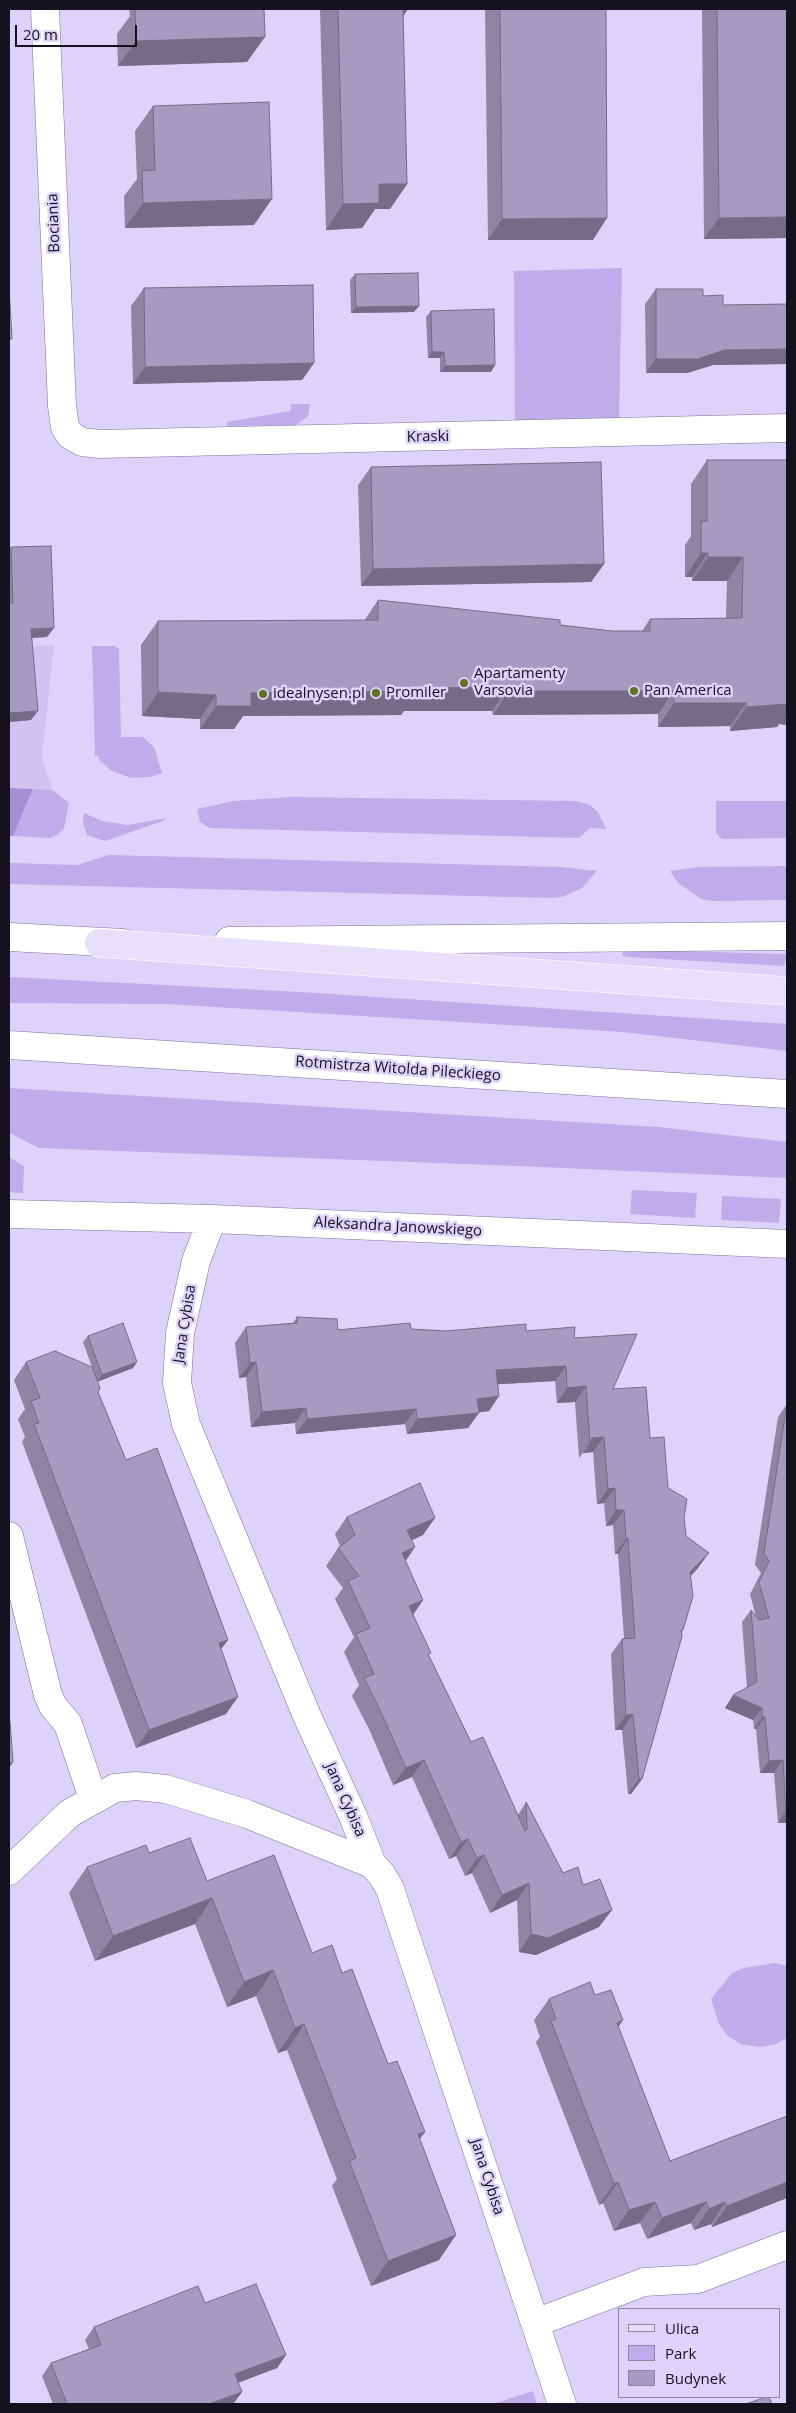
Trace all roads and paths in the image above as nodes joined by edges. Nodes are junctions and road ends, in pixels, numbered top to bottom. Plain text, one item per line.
1 (45, 9) edge
2 (787, 428) edge
3 (70, 435) joint
4 (787, 936) edge
5 (9, 937) edge
6 (99, 943) junction
7 (787, 991) edge
8 (9, 1045) edge
9 (787, 1094) edge
10 (9, 1214) edge
11 (212, 1219) junction
12 (787, 1244) edge
13 (9, 1536) edge
14 (93, 1798) junction
15 (372, 1864) junction
16 (9, 1871) edge
17 (787, 2245) edge
18 (535, 2322) junction
19 (558, 2392) edge

1 - 3 street, Bociania
2 - 3 street, Kraski
4 - 6 street
5 - 6 street
6 - 7 main road
8 - 9 street, Rotmistrza Witolda Pileckiego
10 - 11 street, Aleksandra Janowskiego
11 - 12 street, Aleksandra Janowskiego
11 - 15 street, Jana Cybisa
13 - 14 street
14 - 15 street
14 - 16 street
15 - 18 street, Jana Cybisa
17 - 18 street
18 - 19 street, Jana Cybisa

